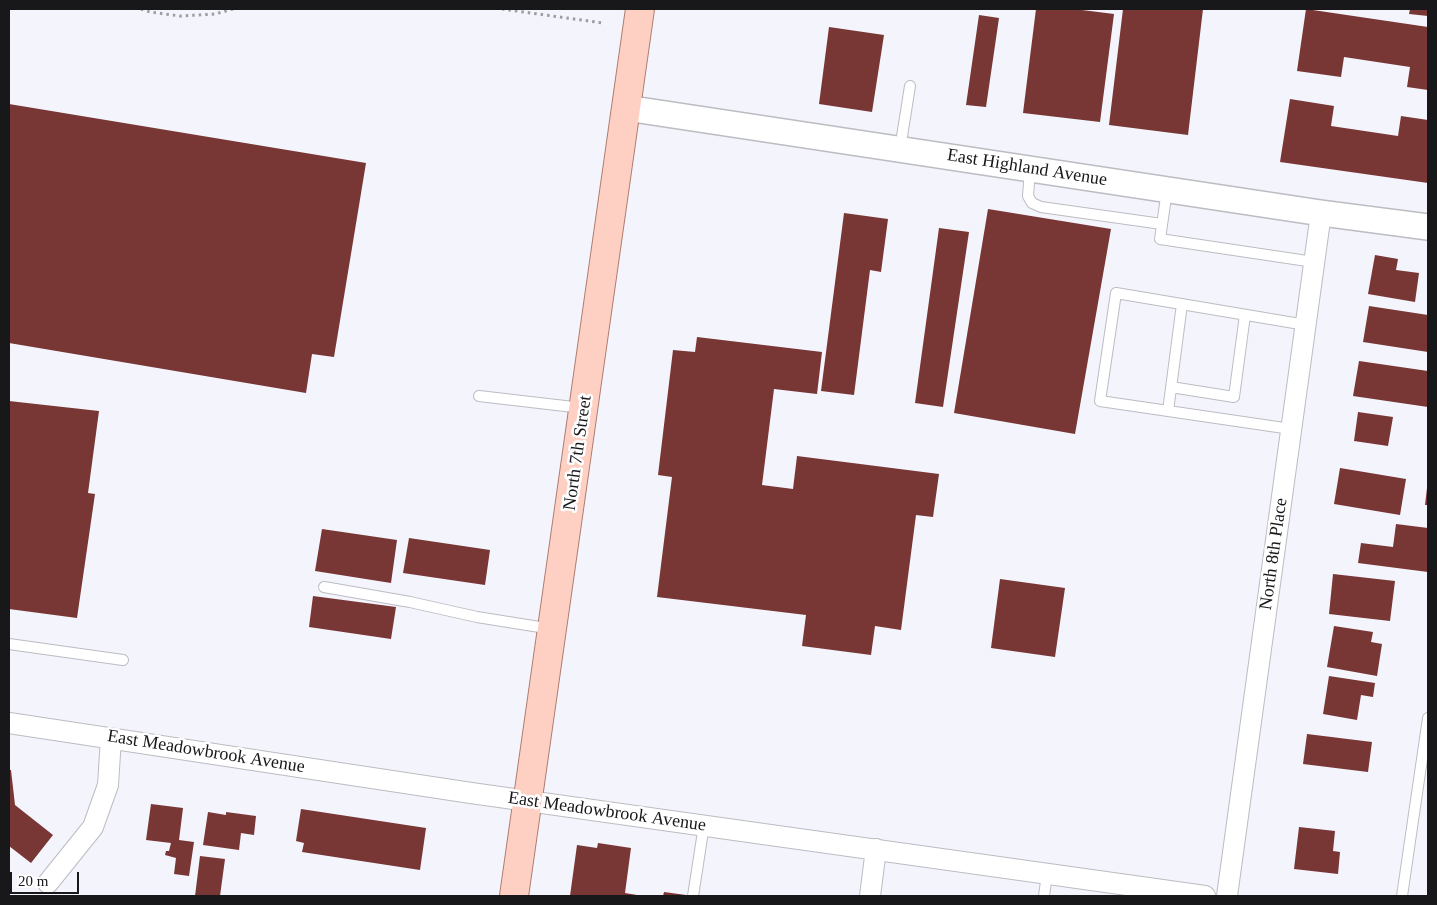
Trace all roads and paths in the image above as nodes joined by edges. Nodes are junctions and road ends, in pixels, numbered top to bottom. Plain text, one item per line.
1 (141, 9) edge
2 (233, 9) edge
3 (502, 9) edge
4 (640, 9) edge
5 (603, 23) dead end
6 (910, 86) dead end
7 (626, 108) junction
8 (900, 150) junction
9 (1030, 169) junction
10 (1167, 190) junction
11 (1321, 213) junction
12 (1162, 224) junction
13 (1428, 226) edge
14 (1314, 262) junction
15 (1182, 304) junction
16 (1245, 314) junction
17 (1306, 325) junction
18 (1171, 387) junction
19 (479, 396) dead end
20 (584, 408) junction
21 (1168, 411) junction
22 (1291, 429) junction
23 (324, 587) dead end
24 (553, 629) junction
25 (9, 644) edge
26 (122, 660) dead end
27 (1428, 718) edge
28 (9, 724) edge
29 (111, 738) junction
30 (528, 801) junction
31 (704, 825) junction
32 (876, 849) junction
33 (1047, 874) junction
34 (48, 884) dead end
35 (514, 896) edge
36 (693, 896) edge
37 (870, 896) edge
38 (1044, 896) edge
39 (1205, 896) edge
40 (1227, 896) edge
41 (1402, 896) edge

1 - 2 path
3 - 5 path
4 - 7 main road, North 7th Street
6 - 8 lane
7 - 8 street, East Highland Avenue
7 - 20 main road, North 7th Street
8 - 9 street, East Highland Avenue
9 - 10 street, East Highland Avenue
9 - 12 lane
10 - 11 street, East Highland Avenue
10 - 12 lane
11 - 13 street, East Highland Avenue
11 - 14 street, North 8th Place
12 - 14 lane
14 - 17 street, North 8th Place
15 - 16 lane
15 - 18 lane
15 - 21 lane
16 - 17 lane
16 - 18 lane
17 - 22 street, North 8th Place
18 - 21 lane
19 - 20 lane
20 - 24 main road, North 7th Street
21 - 22 lane
22 - 40 street, North 8th Place
23 - 24 lane
24 - 30 main road, North 7th Street
25 - 26 lane
27 - 41 lane
28 - 29 street, East Meadowbrook Avenue
29 - 30 street, East Meadowbrook Avenue
29 - 34 street
30 - 31 street, East Meadowbrook Avenue
30 - 35 main road, North 7th Street
31 - 32 street, East Meadowbrook Avenue
31 - 36 lane
32 - 33 street, East Meadowbrook Avenue
32 - 37 street
33 - 38 lane
33 - 39 street, East Meadowbrook Avenue

